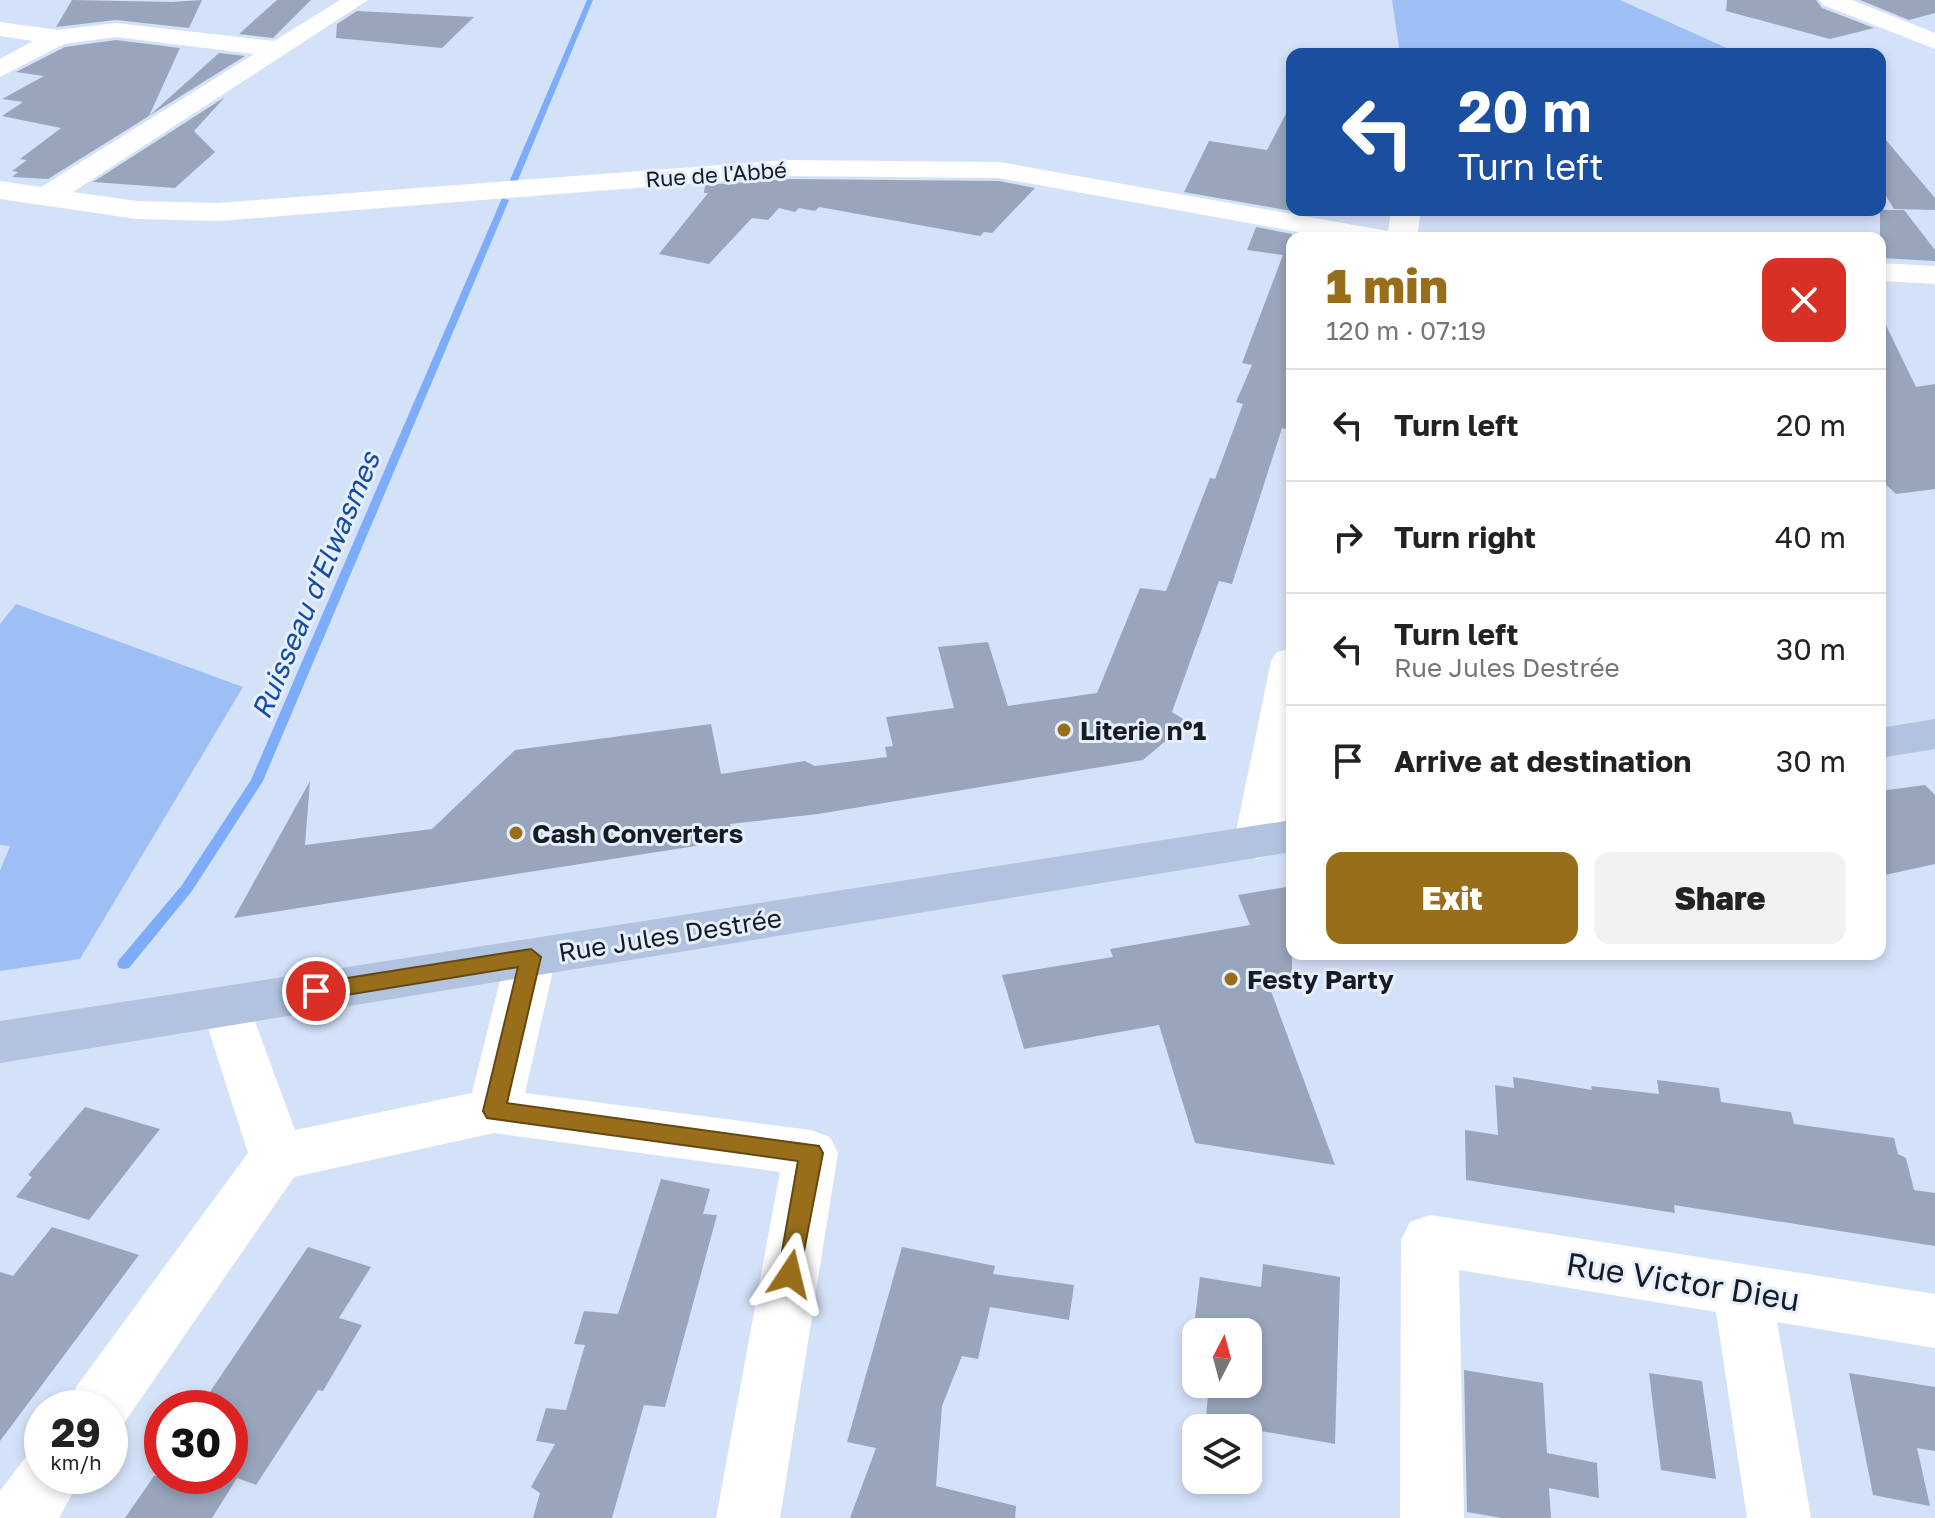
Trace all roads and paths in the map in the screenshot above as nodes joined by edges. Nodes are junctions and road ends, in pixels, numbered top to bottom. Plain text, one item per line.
1 (356, 0) edge
2 (1831, 0) edge
3 (0, 29) edge
4 (58, 37) junction
5 (1935, 42) edge
6 (277, 49) junction
7 (0, 69) edge
8 (0, 190) edge
9 (46, 197) junction
10 (1348, 232) edge
11 (1886, 272) edge
12 (1935, 275) edge
13 (1286, 724) edge
14 (1935, 734) edge
15 (1886, 742) edge
16 (1275, 839) edge
17 (531, 957) junction
18 (226, 1006) junction
19 (0, 1042) edge
20 (494, 1111) junction
21 (277, 1157) junction
22 (1742, 1290) junction
23 (1935, 1321) edge
24 (111, 1390) edge
25 (37, 1494) edge
26 (20, 1518) edge
27 (748, 1518) edge
28 (1432, 1518) edge
29 (1779, 1518) edge

1 - 6 street
2 - 5 street
3 - 4 street
4 - 6 street
4 - 7 street
6 - 9 street
8 - 9 street, Rue de l'Abbé
9 - 10 street, Rue de l'Abbé
11 - 12 street
13 - 16 street
14 - 15 main road
16 - 17 main road, Rue Jules Destrée
17 - 18 main road, Rue Jules Destrée
17 - 20 street
18 - 19 main road, Rue Jules Destrée
18 - 21 street
20 - 21 street
20 - 27 street
21 - 24 street
22 - 23 street, Rue Victor Dieu
22 - 28 street, Rue Victor Dieu
22 - 29 street
25 - 26 street

